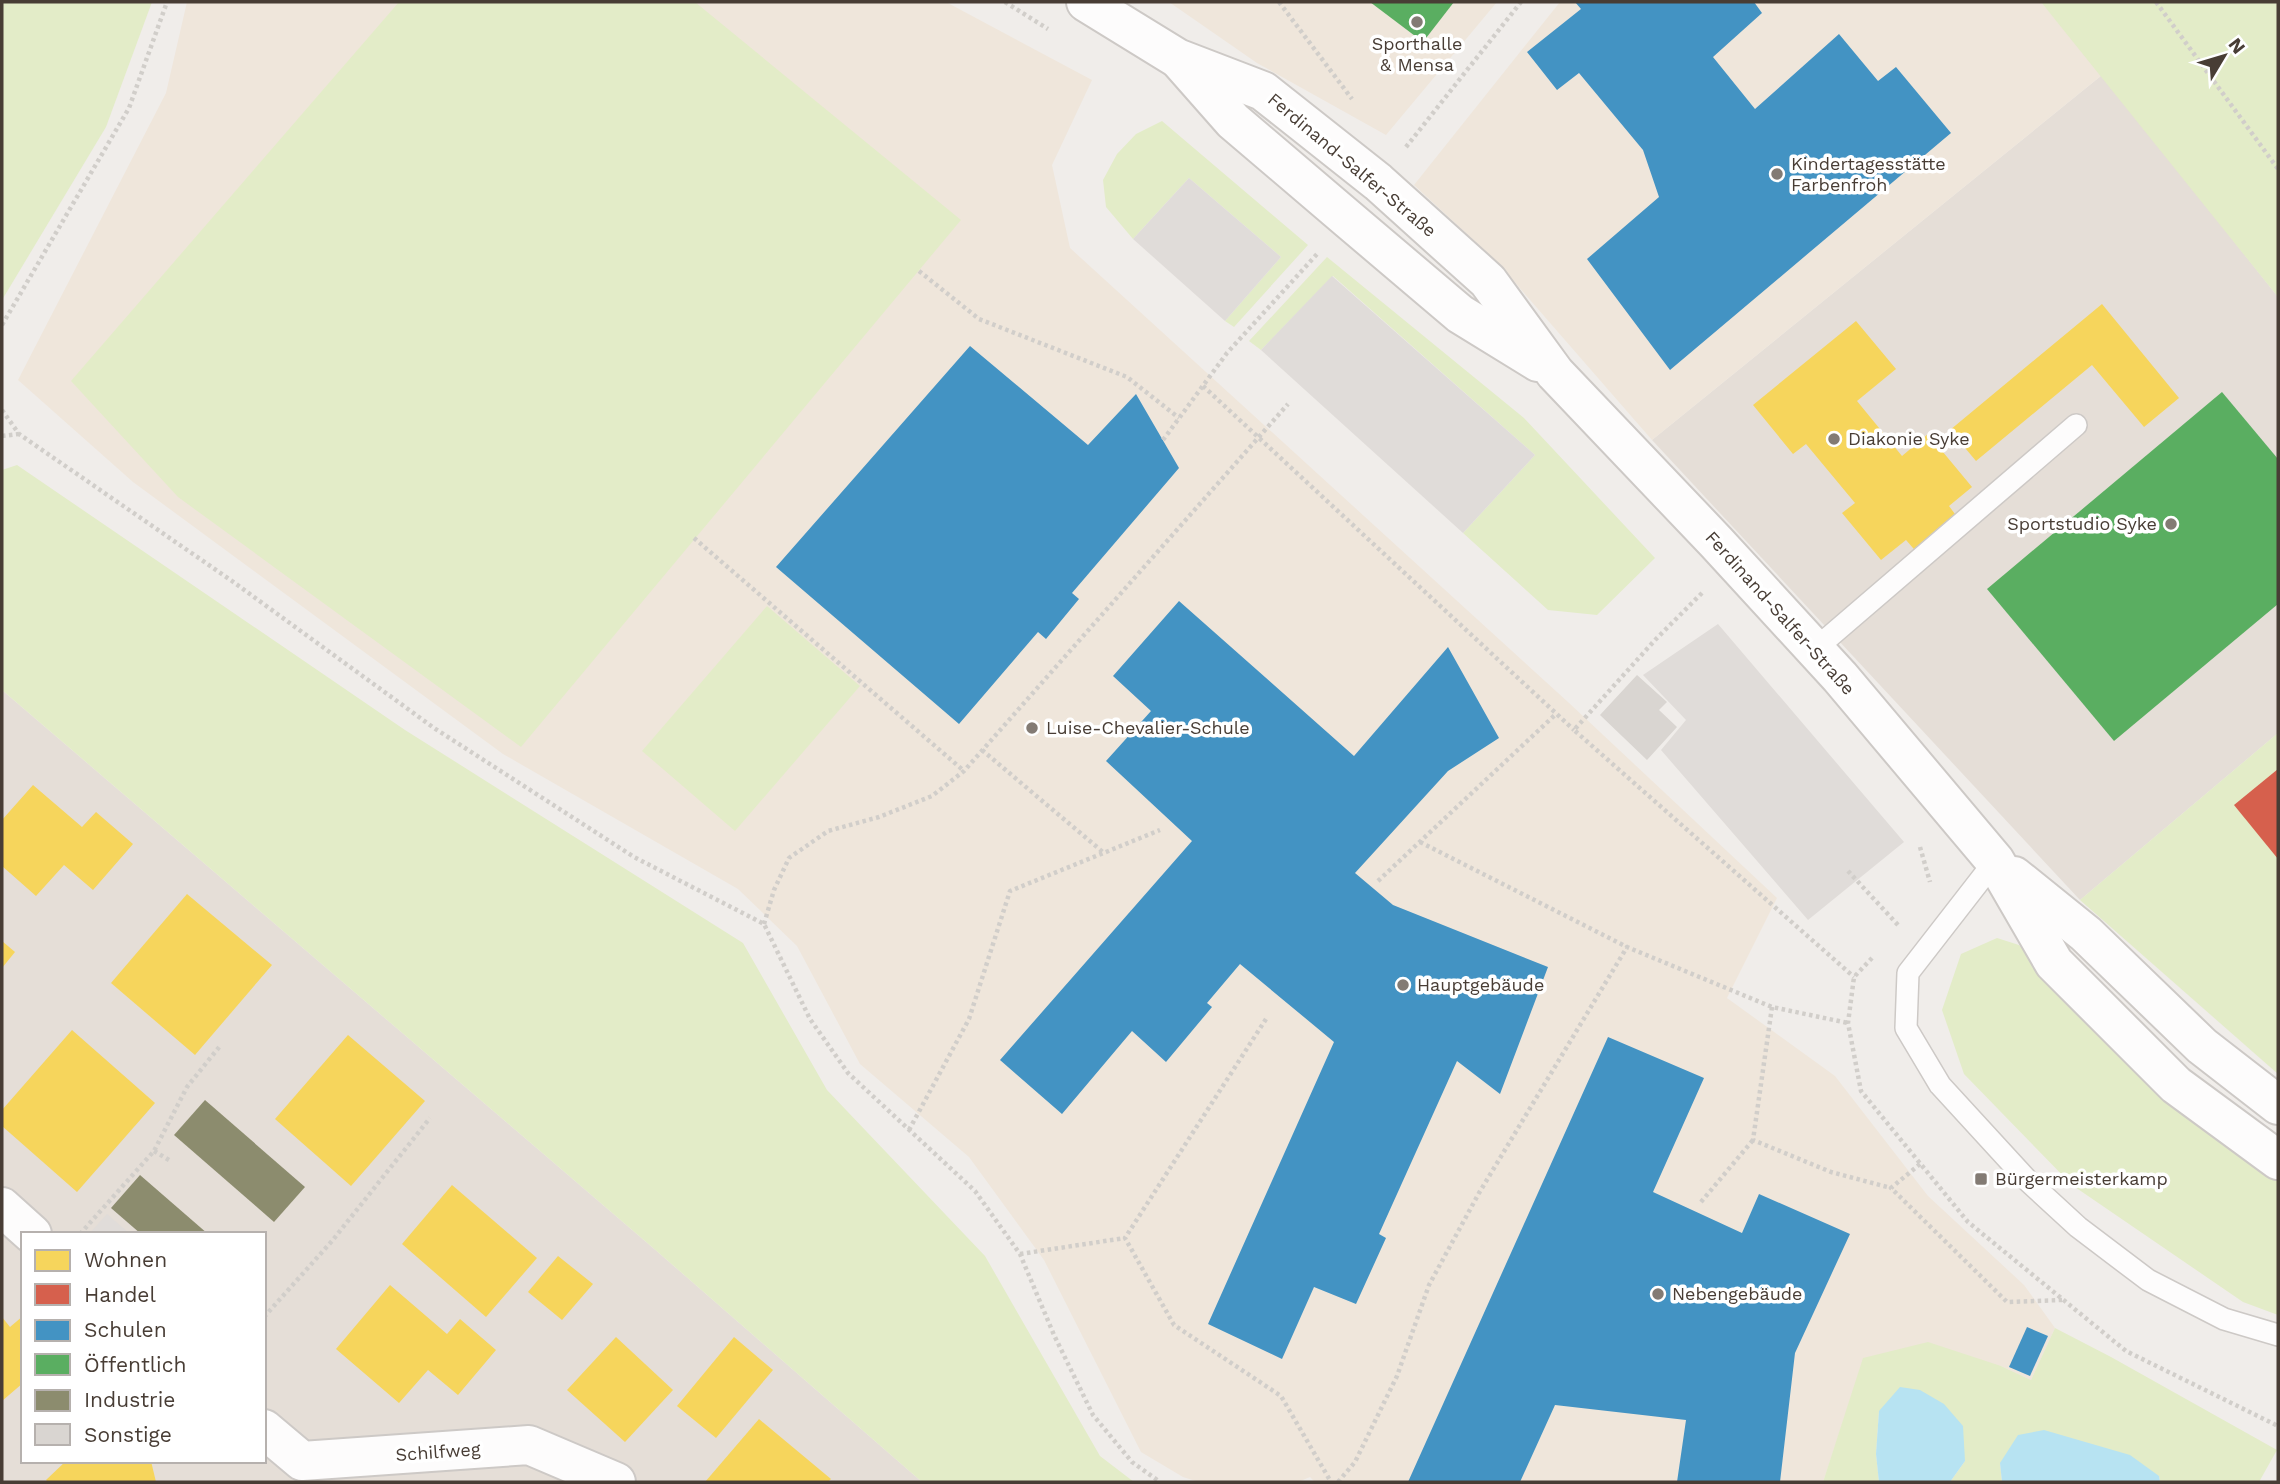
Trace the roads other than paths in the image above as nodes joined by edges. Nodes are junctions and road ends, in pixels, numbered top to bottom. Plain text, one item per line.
1 (1086, 2) edge
2 (1177, 58) junction
3 (1555, 373) junction
4 (2076, 425) dead end
5 (1814, 650) junction
6 (1996, 862) junction
7 (2278, 1105) edge
8 (2278, 1160) edge
9 (2, 1207) edge
10 (30, 1232) edge
11 (2278, 1335) edge
12 (266, 1431) edge
13 (616, 1482) edge

1 - 2 street, Ferdinand-Salfer-Straße
2 - 3 street, Ferdinand-Salfer-Straße
2 - 3 street, Ferdinand-Salfer-Straße
3 - 5 street, Ferdinand-Salfer-Straße
4 - 5 lane
5 - 6 street, Ferdinand-Salfer-Straße
6 - 7 street, Ferdinand-Salfer-Straße
6 - 8 street, Ferdinand-Salfer-Straße
6 - 11 lane
9 - 10 street
12 - 13 street, Schilfweg

